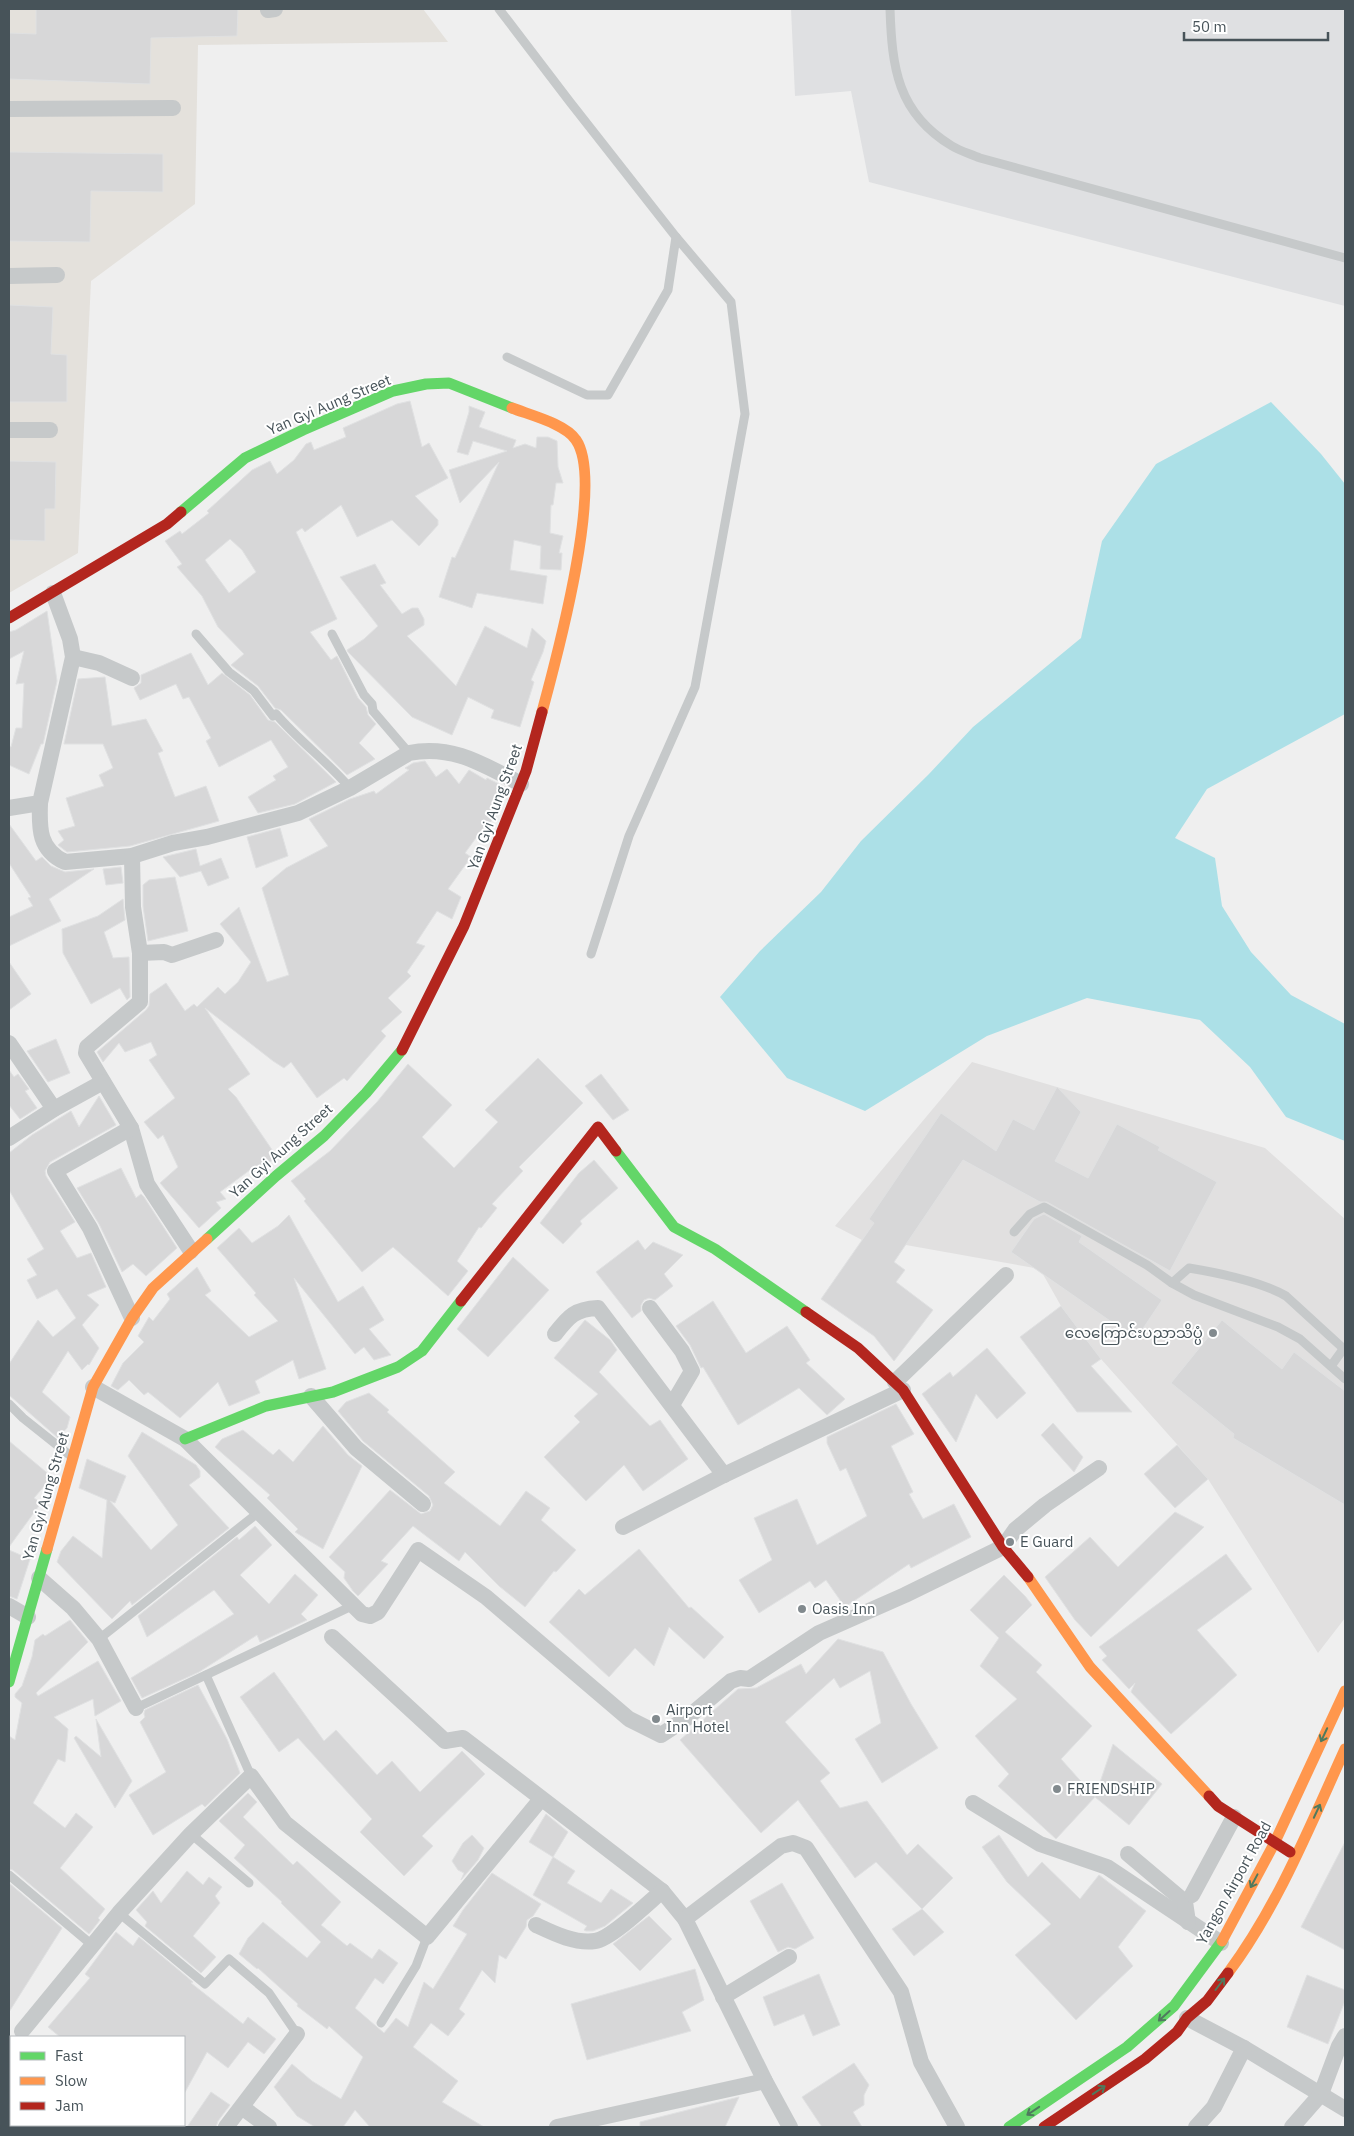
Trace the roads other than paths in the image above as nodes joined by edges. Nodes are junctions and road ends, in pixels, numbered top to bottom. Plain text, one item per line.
1 (500, 9) edge
2 (890, 9) edge
3 (9, 108) edge
4 (173, 108) dead end
5 (676, 237) junction
6 (1345, 258) edge
7 (57, 275) dead end
8 (9, 276) edge
9 (507, 356) dead end
10 (9, 430) edge
11 (50, 430) dead end
12 (53, 593) junction
13 (9, 618) edge
14 (196, 634) dead end
15 (332, 634) dead end
16 (73, 657) junction
17 (132, 678) dead end
18 (409, 753) junction
19 (521, 784) junction
20 (350, 788) junction
21 (40, 803) junction
22 (9, 808) edge
23 (132, 856) junction
24 (216, 940) dead end
25 (140, 953) junction
26 (591, 954) dead end
27 (9, 1043) edge
28 (103, 1082) junction
29 (54, 1109) junction
30 (131, 1128) junction
31 (9, 1138) edge
32 (1014, 1232) dead end
33 (191, 1251) junction
34 (1006, 1275) dead end
35 (1172, 1283) junction
36 (650, 1308) dead end
37 (132, 1318) junction
38 (555, 1334) dead end
39 (1345, 1349) edge
40 (1331, 1366) junction
41 (1345, 1379) edge
42 (899, 1386) junction
43 (93, 1387) junction
44 (311, 1396) junction
45 (9, 1404) edge
46 (672, 1405) junction
47 (185, 1439) junction
48 (72, 1458) junction
49 (1099, 1468) dead end
50 (724, 1475) junction
51 (423, 1504) dead end
52 (259, 1512) junction
53 (624, 1526) dead end
54 (1002, 1547) junction
55 (39, 1578) junction
56 (354, 1605) junction
57 (9, 1606) edge
58 (28, 1616) junction
59 (332, 1637) dead end
60 (99, 1639) junction
61 (206, 1675) junction
62 (9, 1682) edge
63 (1345, 1691) edge
64 (136, 1708) joint
65 (1345, 1749) edge
66 (251, 1776) junction
67 (541, 1799) junction
68 (973, 1803) dead end
69 (1234, 1817) junction
70 (191, 1834) junction
71 (1274, 1844) junction
72 (1128, 1854) dead end
73 (1297, 1855) junction
74 (9, 1875) edge
75 (249, 1882) dead end
76 (662, 1892) junction
77 (1192, 1895) dead end
78 (119, 1912) junction
79 (685, 1919) junction
80 (1188, 1922) junction
81 (536, 1925) dead end
82 (427, 1936) junction
83 (1221, 1943) junction
84 (92, 1946) junction
85 (789, 1957) dead end
86 (723, 1997) junction
87 (1187, 2018) junction
88 (381, 2023) dead end
89 (20, 2031) edge
90 (297, 2034) joint
91 (1345, 2036) edge
92 (1244, 2048) junction
93 (765, 2081) junction
94 (1320, 2094) junction
95 (242, 2108) junction
96 (1345, 2109) edge
97 (226, 2127) edge
98 (269, 2127) edge
99 (557, 2127) edge
100 (790, 2127) edge
101 (957, 2127) edge
102 (1009, 2127) edge
103 (1044, 2127) edge
104 (1196, 2127) edge
105 (1292, 2127) edge

1 - 5 lane
2 - 6 lane
3 - 4 street
5 - 9 lane
5 - 26 lane
7 - 8 street
10 - 11 street
12 - 13 street, Yan Gyi Aung Street
12 - 16 street
12 - 19 street, Yan Gyi Aung Street
14 - 20 lane
15 - 18 lane
16 - 17 street
16 - 21 street
18 - 19 street
18 - 20 street
19 - 33 street, Yan Gyi Aung Street
20 - 23 street
21 - 22 street
21 - 23 street
23 - 25 street
24 - 25 street
25 - 28 street
27 - 29 street
28 - 29 street
28 - 30 street
29 - 31 street
30 - 33 street
30 - 37 street
32 - 35 lane
33 - 37 street, Yan Gyi Aung Street
34 - 42 street
35 - 39 lane
35 - 40 lane
36 - 46 street
37 - 43 street, Yan Gyi Aung Street
38 - 46 street
39 - 40 lane
40 - 41 lane
42 - 44 street
42 - 50 street
42 - 54 street
43 - 47 street
43 - 48 street, Yan Gyi Aung Street
44 - 47 street
44 - 51 street
45 - 48 lane
46 - 50 street
47 - 52 street
48 - 55 street, Yan Gyi Aung Street
49 - 54 street
50 - 53 street
52 - 56 street
52 - 60 lane
54 - 56 street
54 - 69 street
55 - 58 street, Yan Gyi Aung Street
55 - 60 street
56 - 61 lane
57 - 58 street
58 - 62 street, Yan Gyi Aung Street
59 - 67 street
60 - 64 street
61 - 64 lane
61 - 66 lane
63 -> 71 street, Yangon Airport Road
73 -> 65 street
66 - 70 street
66 - 82 street
67 - 76 street
67 - 82 street
68 - 80 street
69 - 71 street
69 - 77 street
70 - 75 lane
70 - 78 street
71 - 73 street
71 -> 83 street, Yangon Airport Road
72 - 80 street
87 -> 73 street
74 - 84 lane
76 - 79 street
76 - 81 street
78 - 84 street
78 - 90 lane
79 - 86 street
79 - 101 street
80 - 83 street
82 - 88 lane
83 -> 102 street, Yangon Airport Road
84 - 89 street
85 - 86 street
86 - 93 street
87 - 92 street
103 -> 87 street
90 - 95 street
91 - 94 street
92 - 94 street
92 - 104 street
93 - 99 street
93 - 100 street
94 - 96 street
94 - 105 street
95 - 97 street
95 - 98 street

